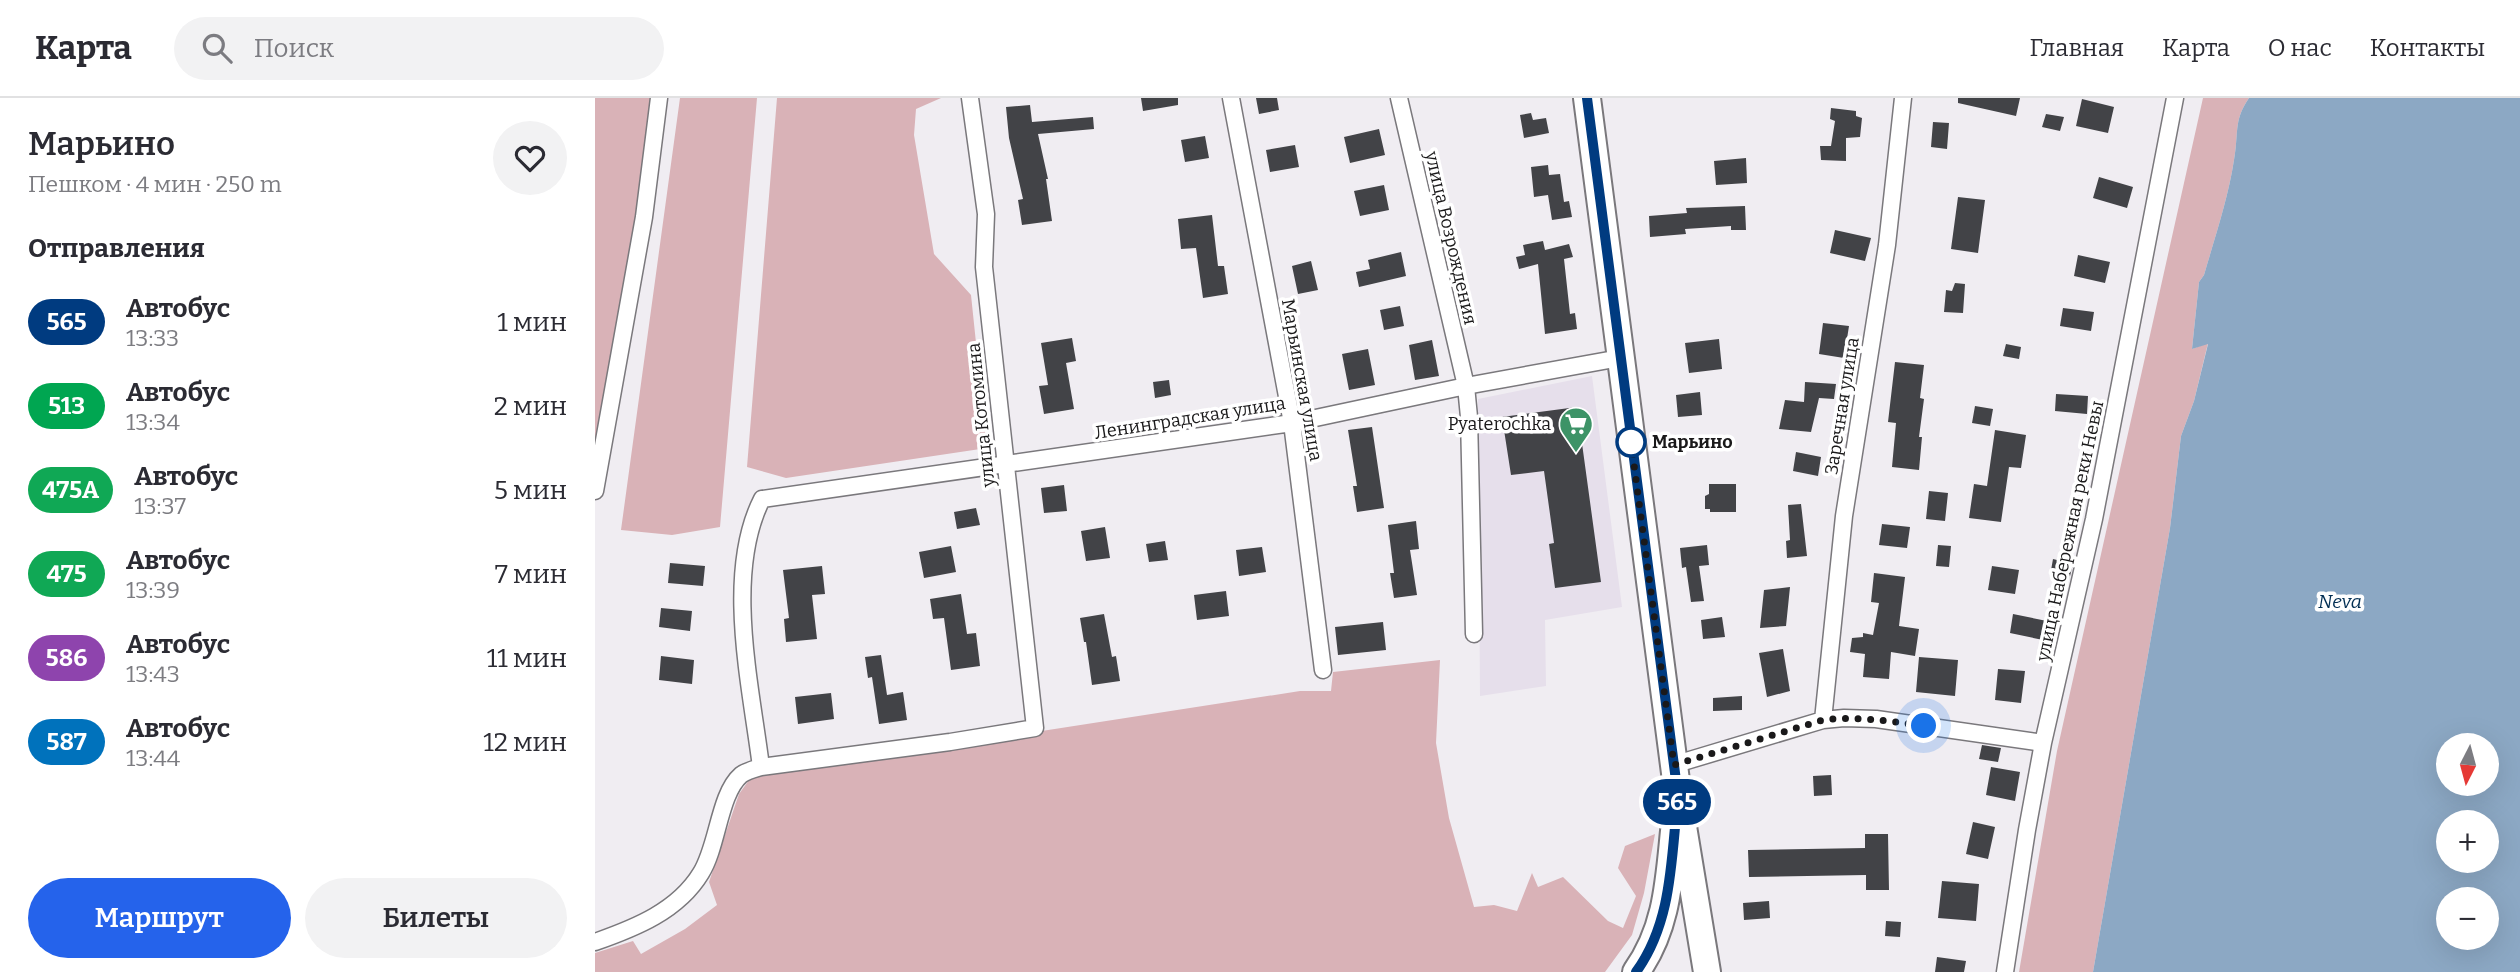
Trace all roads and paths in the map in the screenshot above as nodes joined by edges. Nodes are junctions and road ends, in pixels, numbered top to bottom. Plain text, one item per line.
1 (659, 98) edge
2 (970, 98) edge
3 (1231, 98) edge
4 (1399, 98) edge
5 (1587, 98) edge
6 (1903, 98) edge
7 (2175, 98) edge
8 (1620, 358) junction
9 (1466, 386) junction
10 (1292, 423) junction
11 (1005, 465) junction
12 (595, 491) edge
13 (1474, 634) dead end
14 (1323, 670) dead end
15 (1823, 720) junction
16 (2043, 743) junction
17 (1674, 765) junction
18 (761, 767) junction
19 (1678, 796) junction
20 (595, 942) edge
21 (1636, 972) edge
22 (1707, 972) edge
23 (2005, 972) edge

1 - 12 street
2 - 11 street, улица Котомина
3 - 10 street, Марьинская улица
4 - 9 street, улица Возрождения
5 - 8 main road
6 - 15 street, Заречная улица
7 - 16 street, улица Набережная реки Невы
8 - 9 street, Ленинградская улица
8 - 17 main road
9 - 10 street, Ленинградская улица
9 - 13 street, улица Возрождения
10 - 11 street, Ленинградская улица
10 - 14 street, Марьинская улица
11 - 18 street, Ленинградская улица
11 - 18 street, улица Котомина
15 - 16 street
15 - 17 street
16 - 23 street, улица Набережная реки Невы
17 - 19 main road
18 - 20 street
19 - 21 main road
19 - 22 main road

